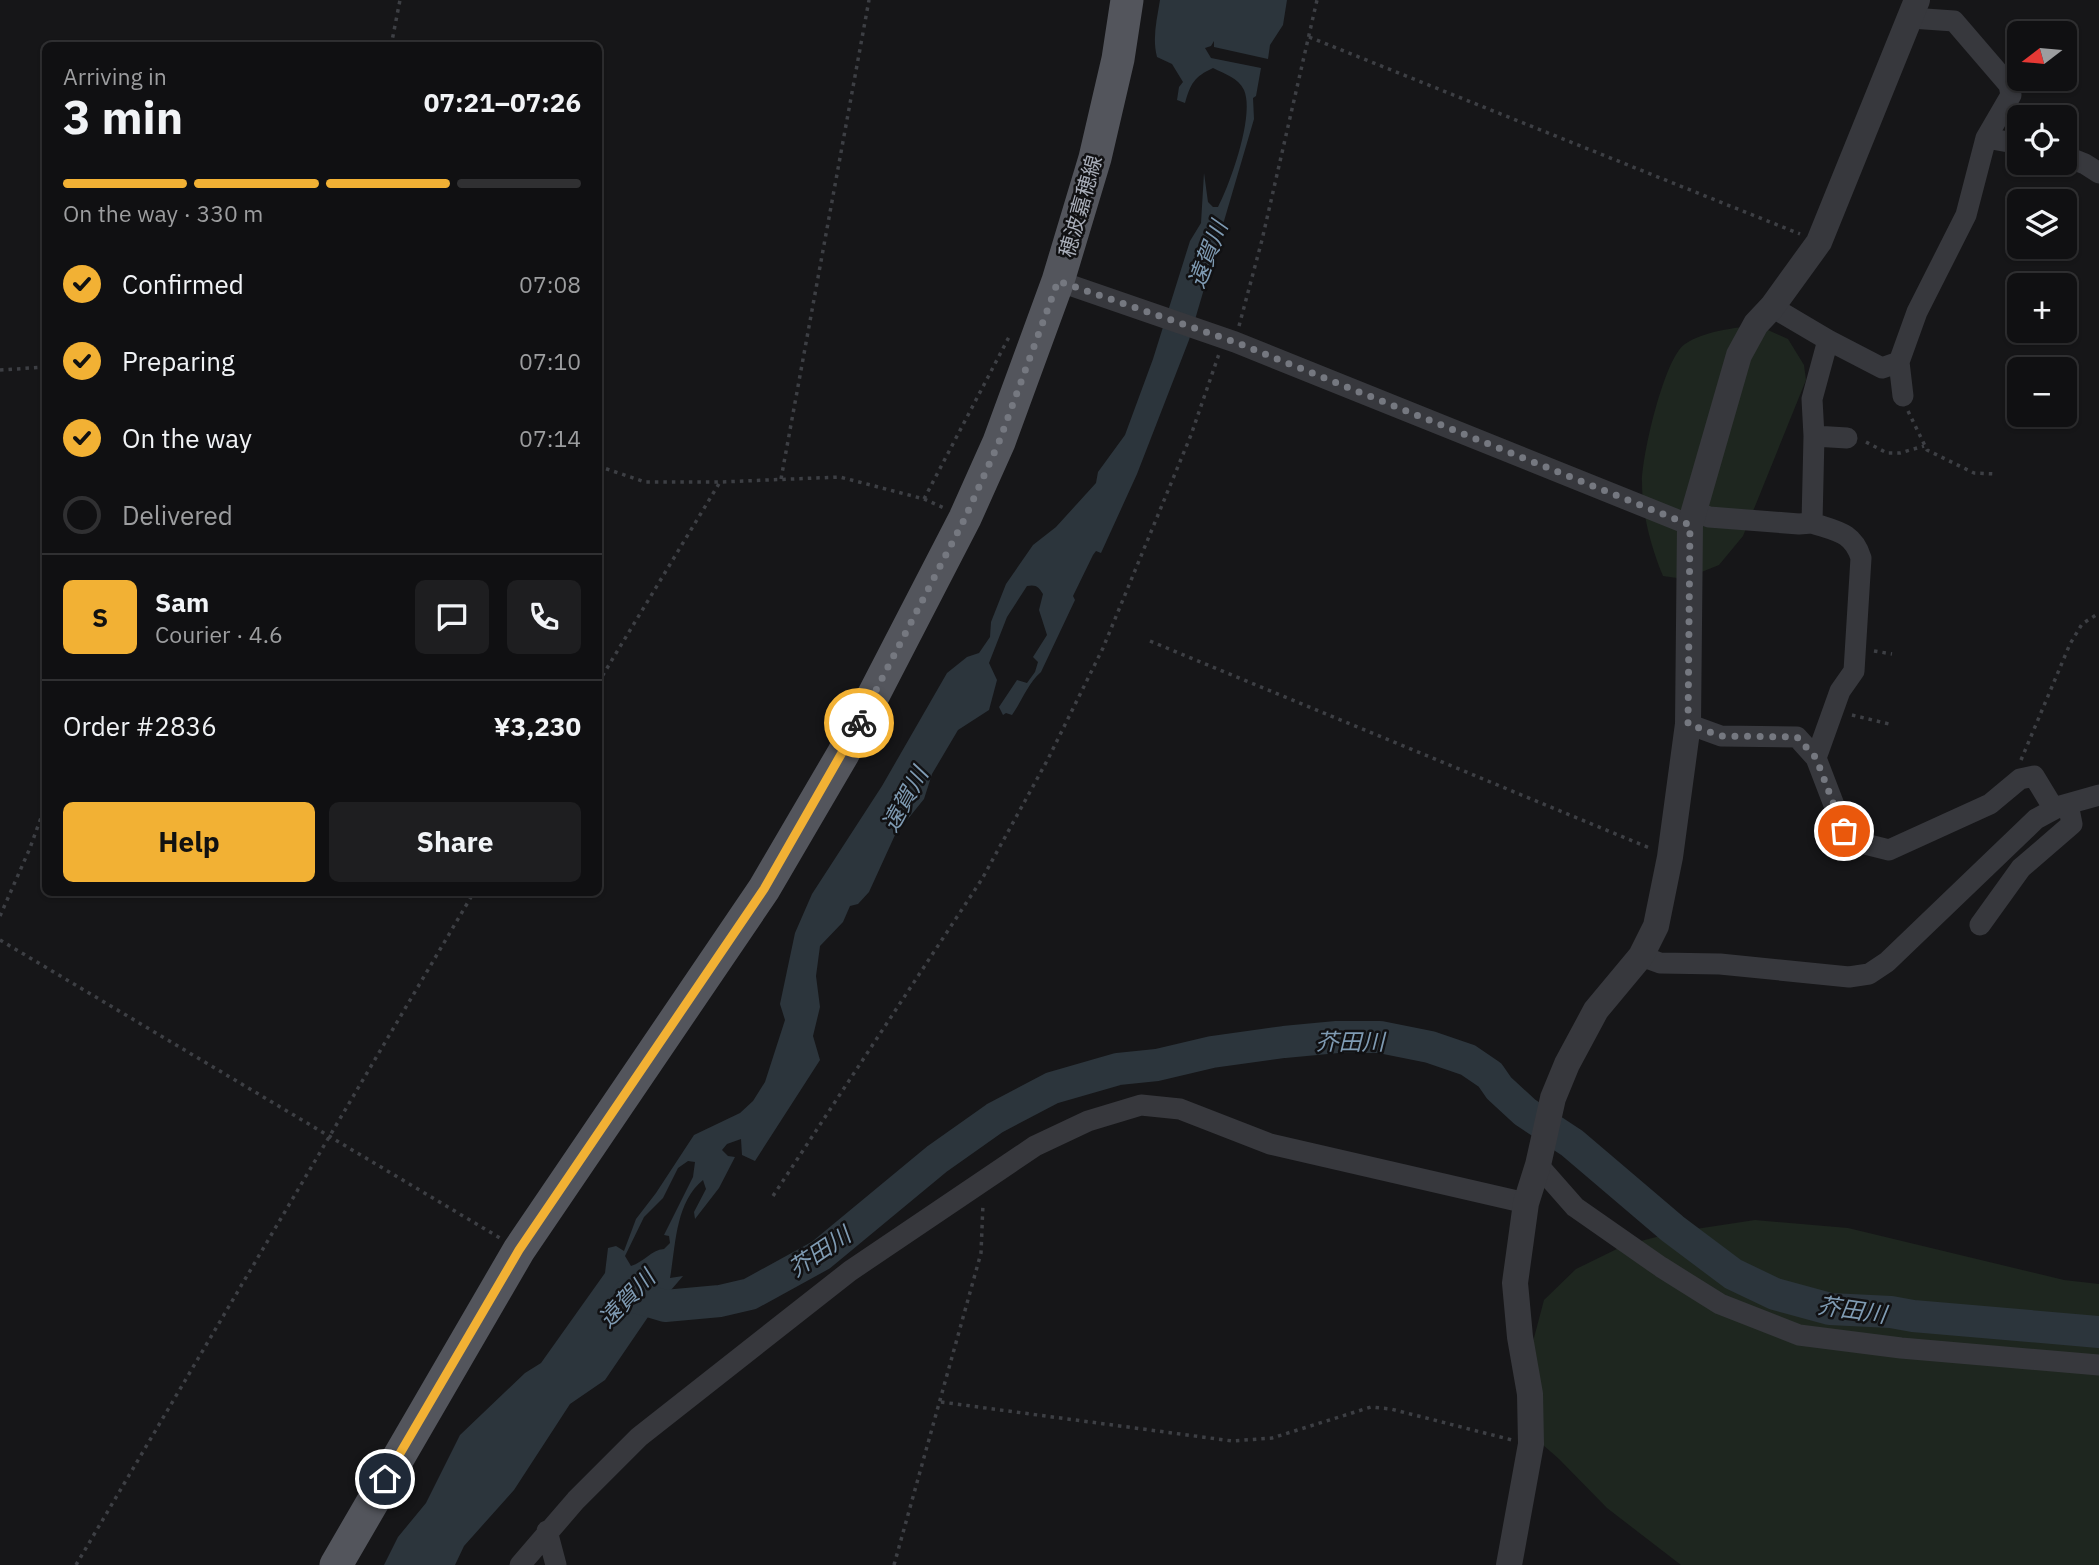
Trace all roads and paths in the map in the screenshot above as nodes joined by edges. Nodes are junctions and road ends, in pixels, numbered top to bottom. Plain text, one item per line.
1 (400, 0) edge
2 (869, 0) edge
3 (1127, 0) edge
4 (1317, 0) edge
5 (1914, 9) edge
6 (1309, 37) junction
7 (392, 42) edge
8 (1986, 138) junction
9 (2007, 142) edge
10 (2077, 161) edge
11 (2099, 173) edge
12 (1819, 242) junction
13 (1066, 283) junction
14 (1772, 307) junction
15 (1011, 334) dead end
16 (1230, 340) junction
17 (1828, 340) junction
18 (1899, 362) junction
19 (42, 367) edge
20 (0, 370) edge
21 (1903, 396) joint
22 (1814, 436) junction
23 (1847, 438) joint
24 (1925, 446) junction
25 (602, 467) edge
26 (1995, 474) dead end
27 (781, 479) junction
28 (720, 482) junction
29 (924, 499) junction
30 (965, 518) junction
31 (1692, 518) junction
32 (1812, 523) junction
33 (2099, 613) edge
34 (1150, 641) dead end
35 (1854, 671) junction
36 (602, 676) edge
37 (1688, 724) junction
38 (1894, 725) dead end
39 (1816, 758) junction
40 (2020, 779) junction
41 (2099, 795) edge
42 (2061, 806) junction
43 (42, 815) edge
44 (1670, 857) junction
45 (472, 896) edge
46 (0, 916) edge
47 (1980, 925) dead end
48 (0, 940) edge
49 (1641, 956) junction
50 (330, 1135) junction
51 (1538, 1165) junction
52 (984, 1180) junction
53 (774, 1196) dead end
54 (1526, 1203) junction
55 (519, 1250) junction
56 (2099, 1365) edge
57 (941, 1402) junction
58 (1531, 1444) junction
59 (547, 1531) junction
60 (76, 1565) edge
61 (336, 1565) edge
62 (520, 1565) edge
63 (556, 1565) edge
64 (894, 1565) edge
65 (1509, 1565) edge

1 - 7 path
2 - 27 path
3 - 13 main road, 穂波嘉穂線
4 - 6 path
5 - 8 street
5 - 12 street
6 - 12 path
6 - 16 path
8 - 9 street
8 - 18 street
10 - 11 street
12 - 14 street
13 - 16 street
13 - 30 main road, 穂波嘉穂線
14 - 17 street
14 - 31 street
15 - 29 path
16 - 31 street
16 - 53 path
17 - 18 street
17 - 22 street
18 - 21 street
19 - 20 path
21 - 24 path
22 - 23 street
22 - 32 street
23 - 24 path
24 - 26 path
25 - 28 path
27 - 28 path
27 - 29 path
28 - 36 path
29 - 30 path
30 - 55 main road, 穂波嘉穂線
31 - 32 street
31 - 37 street
32 - 35 street
33 - 40 path
34 - 44 path
35 - 38 path
35 - 39 street
37 - 39 street
37 - 44 street
39 - 40 street
40 - 42 street
41 - 42 street
42 - 47 street
42 - 49 street
43 - 46 path
44 - 49 street
45 - 50 path
48 - 50 path
49 - 51 street
50 - 55 path
50 - 60 path
51 - 54 street
51 - 56 street
52 - 54 street
52 - 57 path
52 - 59 street
54 - 58 street
55 - 61 main road, 穂波嘉穂線
57 - 58 path
57 - 64 path
58 - 65 street
59 - 62 street
59 - 63 street

